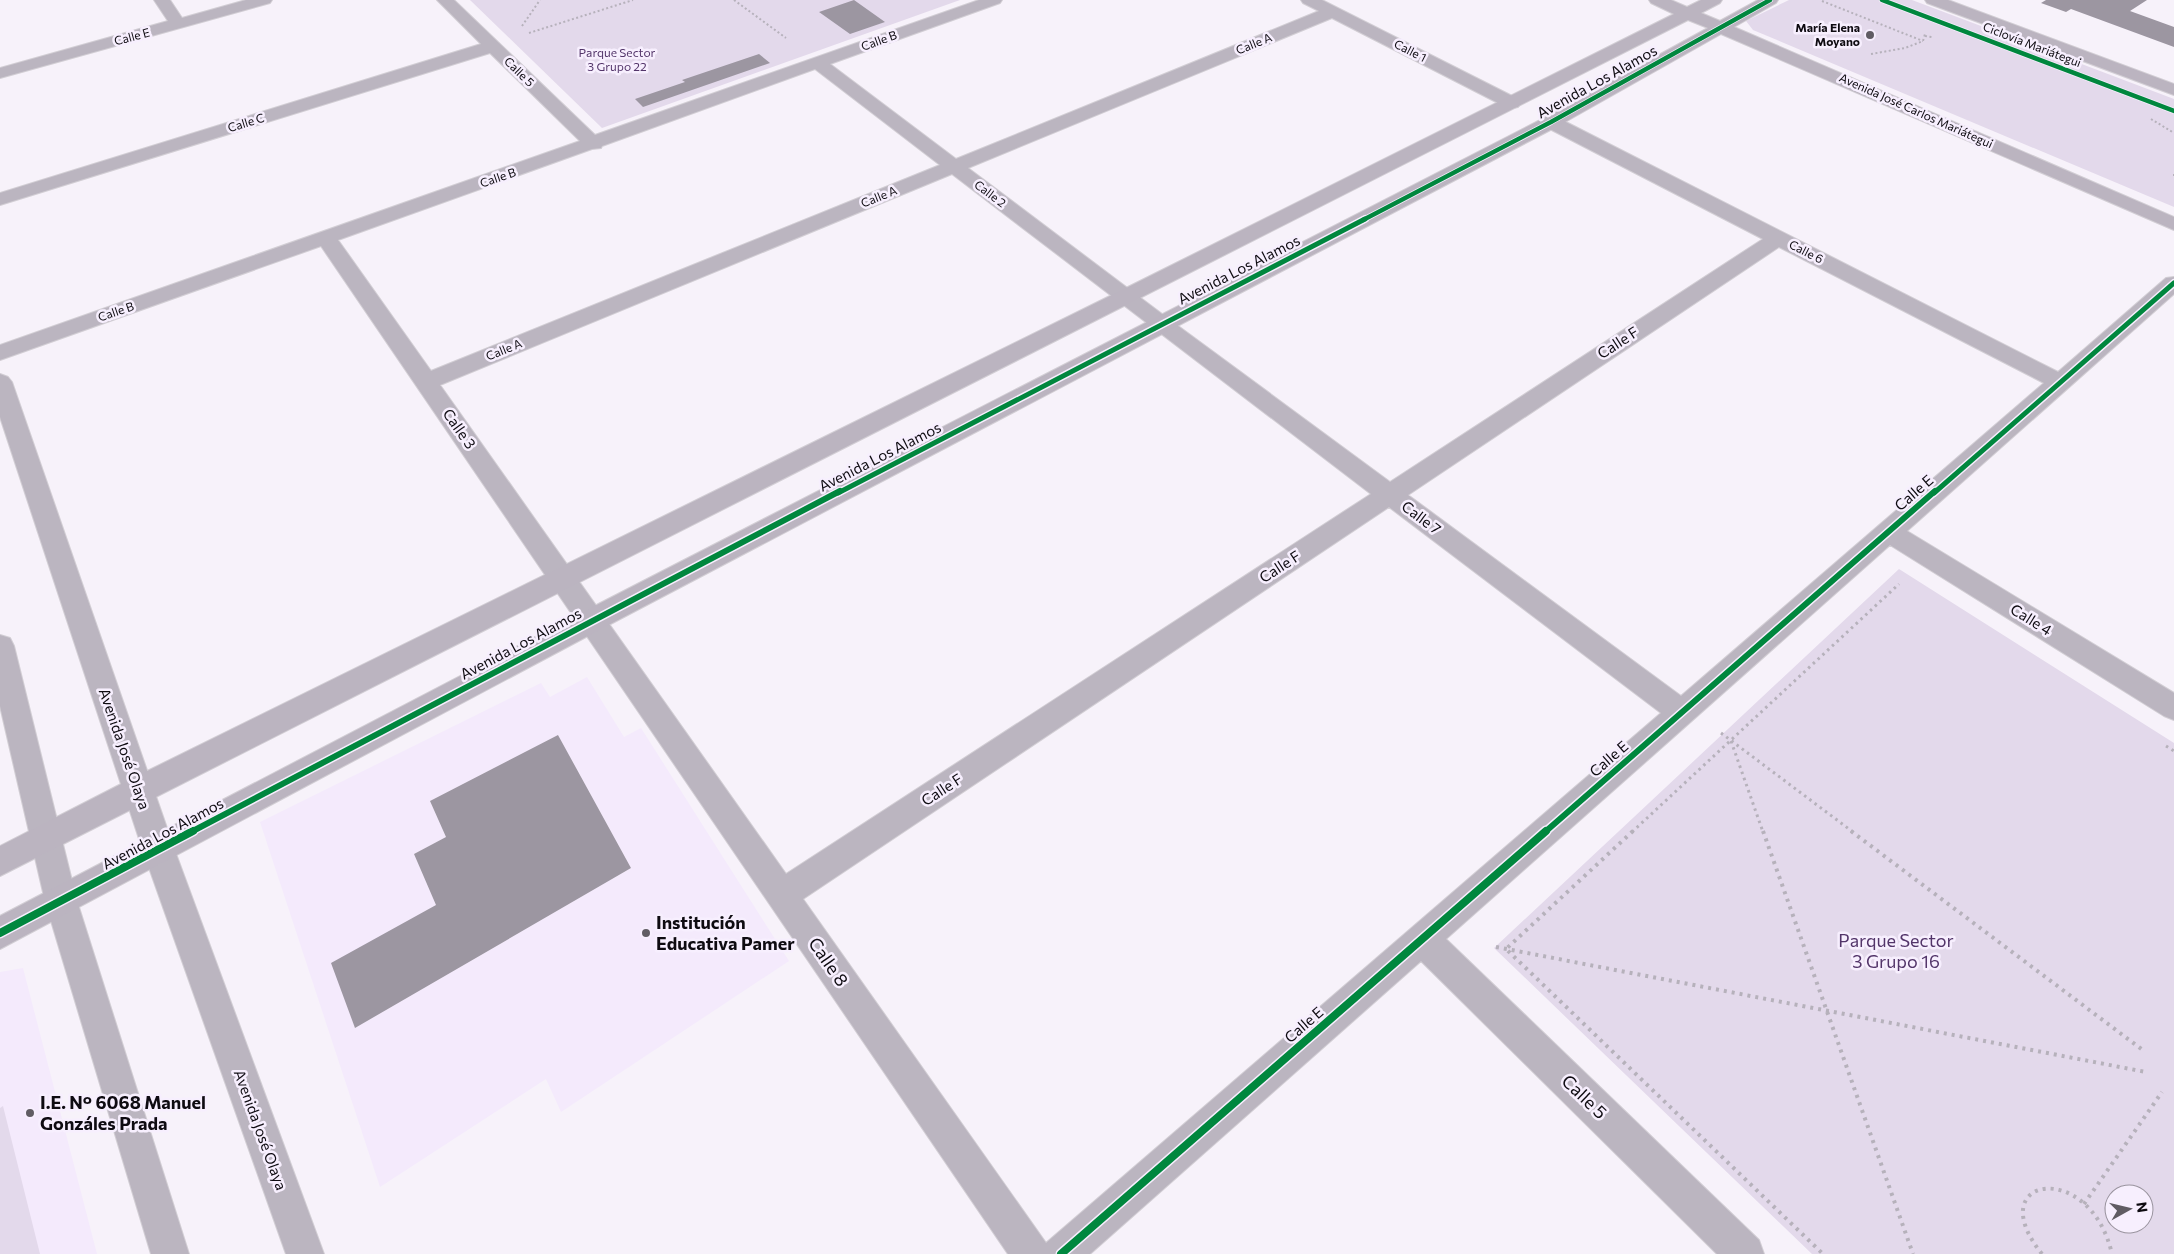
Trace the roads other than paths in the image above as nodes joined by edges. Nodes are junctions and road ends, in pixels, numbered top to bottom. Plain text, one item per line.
1 (162, 0) edge
2 (264, 0) edge
3 (445, 0) edge
4 (994, 0) edge
5 (1309, 0) edge
6 (1657, 0) edge
7 (1714, 0) edge
8 (1770, 0) edge
9 (1933, 0) edge
10 (1332, 12) junction
11 (1688, 13) junction
12 (178, 24) junction
13 (1722, 26) junction
14 (492, 45) junction
15 (818, 63) junction
16 (0, 73) edge
17 (2174, 90) edge
18 (1512, 103) junction
19 (1551, 122) junction
20 (594, 144) junction
21 (954, 166) junction
22 (0, 199) edge
23 (2174, 224) edge
24 (326, 238) junction
25 (1778, 238) junction
26 (2174, 282) edge
27 (1126, 297) junction
28 (1162, 325) junction
29 (0, 353) edge
30 (0, 382) edge
31 (426, 382) junction
32 (2060, 382) junction
33 (1389, 494) junction
34 (1889, 532) junction
35 (562, 578) junction
36 (591, 621) junction
37 (0, 646) edge
38 (2174, 708) edge
39 (1684, 710) junction
40 (138, 790) junction
41 (46, 838) junction
42 (159, 851) junction
43 (0, 862) edge
44 (782, 895) junction
45 (61, 901) junction
46 (0, 933) edge
47 (1425, 937) junction
48 (170, 1254) edge
49 (305, 1254) edge
50 (1031, 1254) edge
51 (1060, 1254) edge
52 (1745, 1254) edge

1 - 12 street
2 - 12 street, Calle E
3 - 14 street, Calle 5
4 - 15 street, Calle B
5 - 10 street, Calle 1
6 - 11 street, Avenida José Carlos Mariátegui
7 - 11 street, Avenida Los Alamos
8 - 13 street, Avenida Los Alamos
9 - 17 street
10 - 18 street, Calle 1
10 - 21 street, Calle A
11 - 13 street, Avenida José Carlos Mariátegui
11 - 18 street, Avenida Los Alamos
12 - 16 street, Calle E
13 - 19 street, Avenida Los Alamos
13 - 23 street, Avenida José Carlos Mariátegui
14 - 20 street, Calle 5
14 - 22 street, Calle C
15 - 20 street, Calle B
15 - 21 street, Calle 2
18 - 27 street, Avenida Los Alamos
19 - 25 street, Calle 6
19 - 28 street, Avenida Los Alamos
20 - 24 street, Calle B
21 - 27 street, Calle 2
21 - 31 street, Calle A
24 - 29 street, Calle B
24 - 31 street, Calle 3
25 - 32 street, Calle 6
25 - 33 street, Calle F
26 - 32 street, Calle E
27 - 28 street, Calle 2
27 - 35 street, Avenida Los Alamos
28 - 33 street, Calle 7
28 - 36 street, Avenida Los Alamos
30 - 40 street, Avenida José Olaya
31 - 35 street, Calle 3
32 - 34 street, Calle E
33 - 39 street, Calle 7
33 - 44 street, Calle F
34 - 38 street, Calle 4
34 - 39 street, Calle E
35 - 36 street, Calle 3
35 - 40 street, Avenida Los Alamos
36 - 42 street, Avenida Los Alamos
36 - 44 street, Calle 8
37 - 41 street
39 - 47 street, Calle E
40 - 41 street, Avenida Los Alamos
40 - 42 street, Avenida José Olaya
41 - 43 street, Avenida Los Alamos
41 - 45 street
42 - 45 street, Avenida Los Alamos
42 - 49 street, Avenida José Olaya
44 - 50 street, Calle 8
45 - 46 street, Avenida Los Alamos
45 - 48 street
47 - 51 street, Calle E
47 - 52 street, Calle 5

